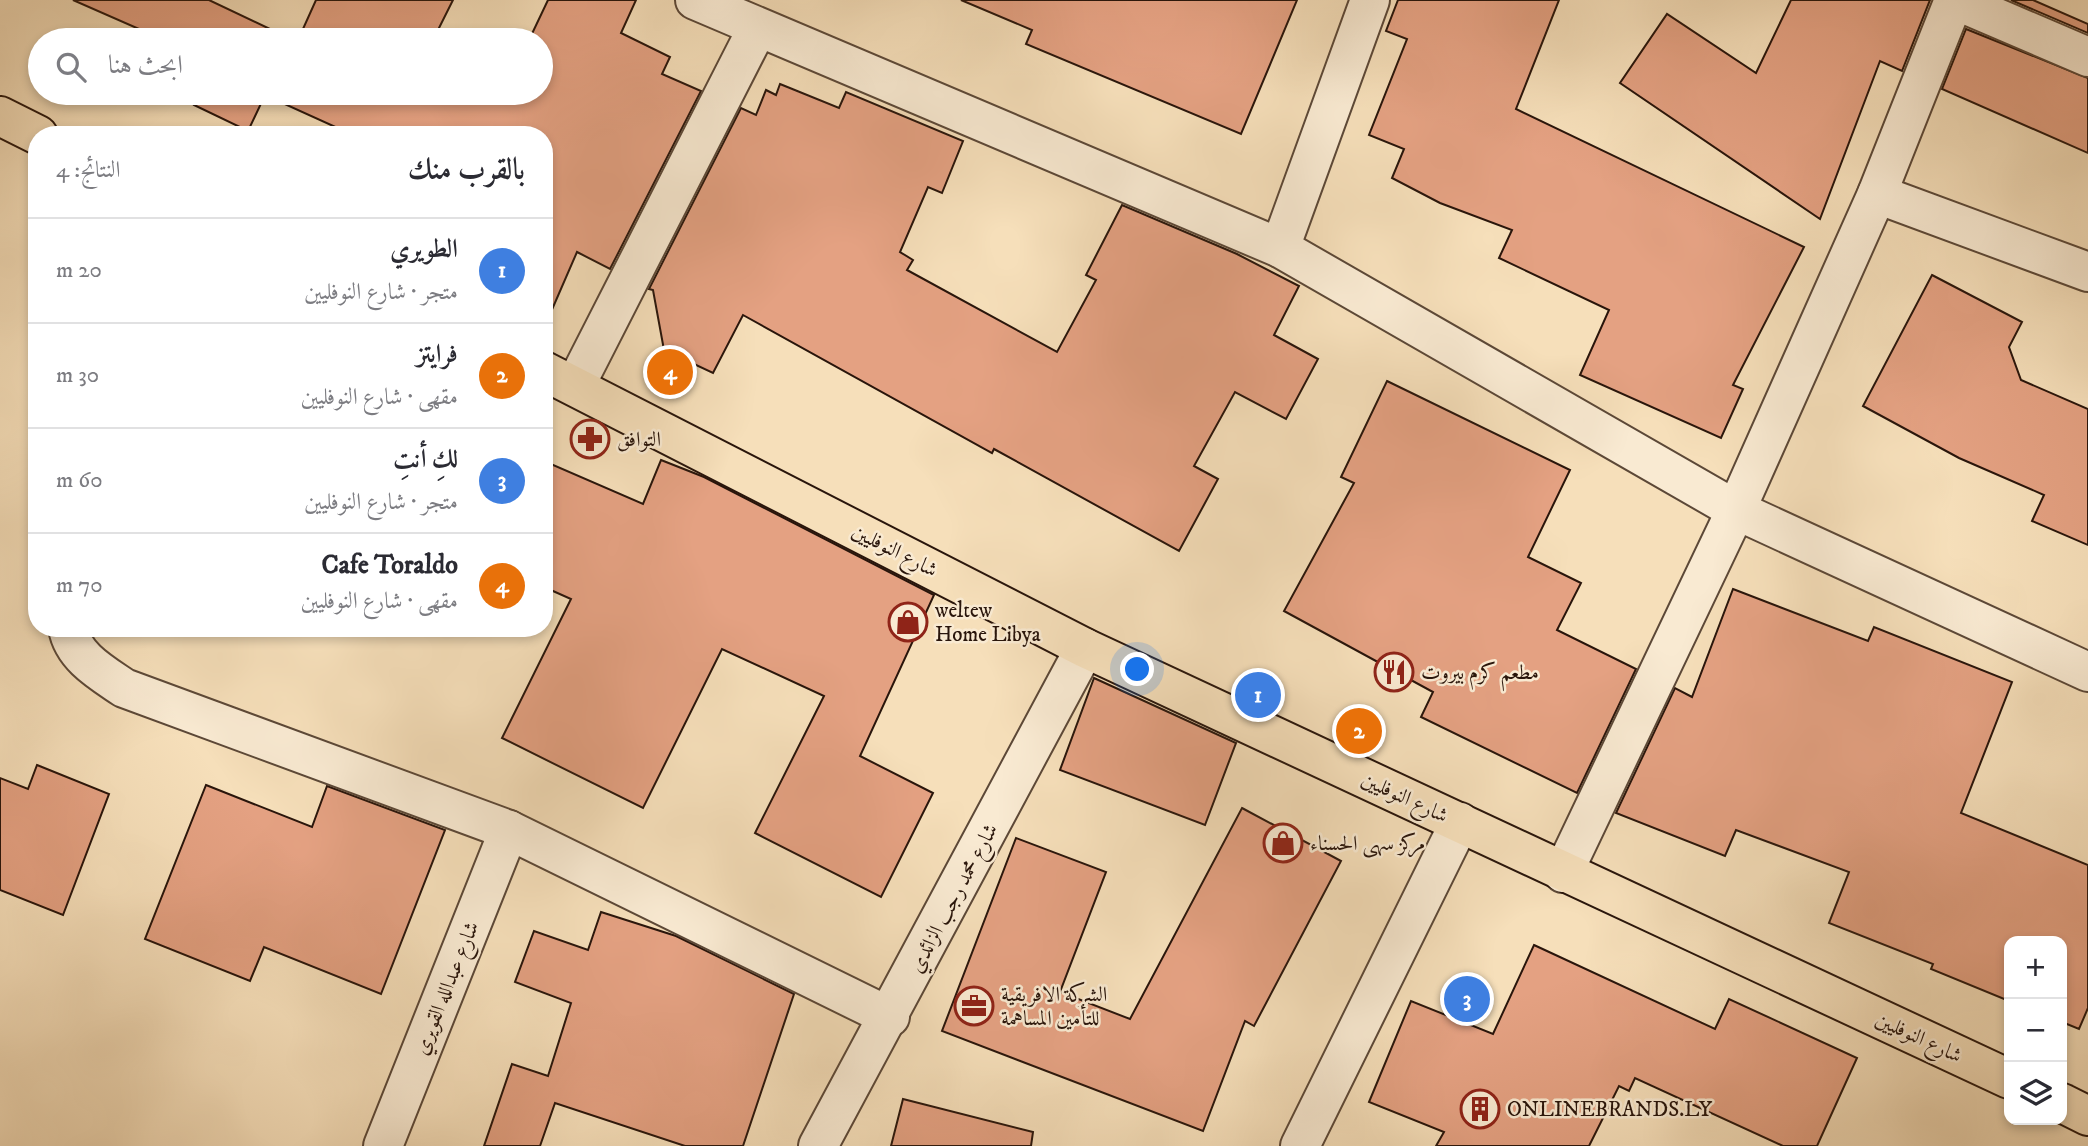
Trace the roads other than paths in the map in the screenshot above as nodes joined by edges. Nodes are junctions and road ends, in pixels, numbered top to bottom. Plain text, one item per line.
1 (695, 0) edge
2 (1370, 0) edge
3 (1954, 0) edge
4 (757, 29) junction
5 (2088, 57) edge
6 (0, 116) edge
7 (28, 130) edge
8 (1877, 194) junction
9 (1280, 247) junction
10 (2088, 272) edge
11 (560, 379) edge
12 (1736, 510) junction
13 (70, 637) edge
14 (1085, 648) junction
15 (2088, 671) edge
16 (1460, 822) junction
17 (509, 830) junction
18 (1563, 873) junction
19 (890, 1017) junction
20 (2004, 1077) edge
21 (2067, 1106) edge
22 (2088, 1116) edge
23 (383, 1146) edge
24 (818, 1146) edge
25 (1300, 1146) edge

1 - 4 street
2 - 9 street
3 - 5 street
3 - 8 street
4 - 9 street
4 - 11 street
6 - 7 main road
8 - 10 street
8 - 12 street
9 - 12 street
11 - 14 main road, شارع النوفليين
12 - 15 street
12 - 18 street
13 - 17 street
14 - 16 main road, شارع النوفليين
14 - 19 street, شارع محمد رجب الزائدي
16 - 18 main road, شارع النوفليين
16 - 25 street
17 - 19 street
17 - 23 street, شارع عبدالله القويري
18 - 20 main road, شارع النوفليين
19 - 24 street, شارع محمد رجب الزائدي
21 - 22 main road

